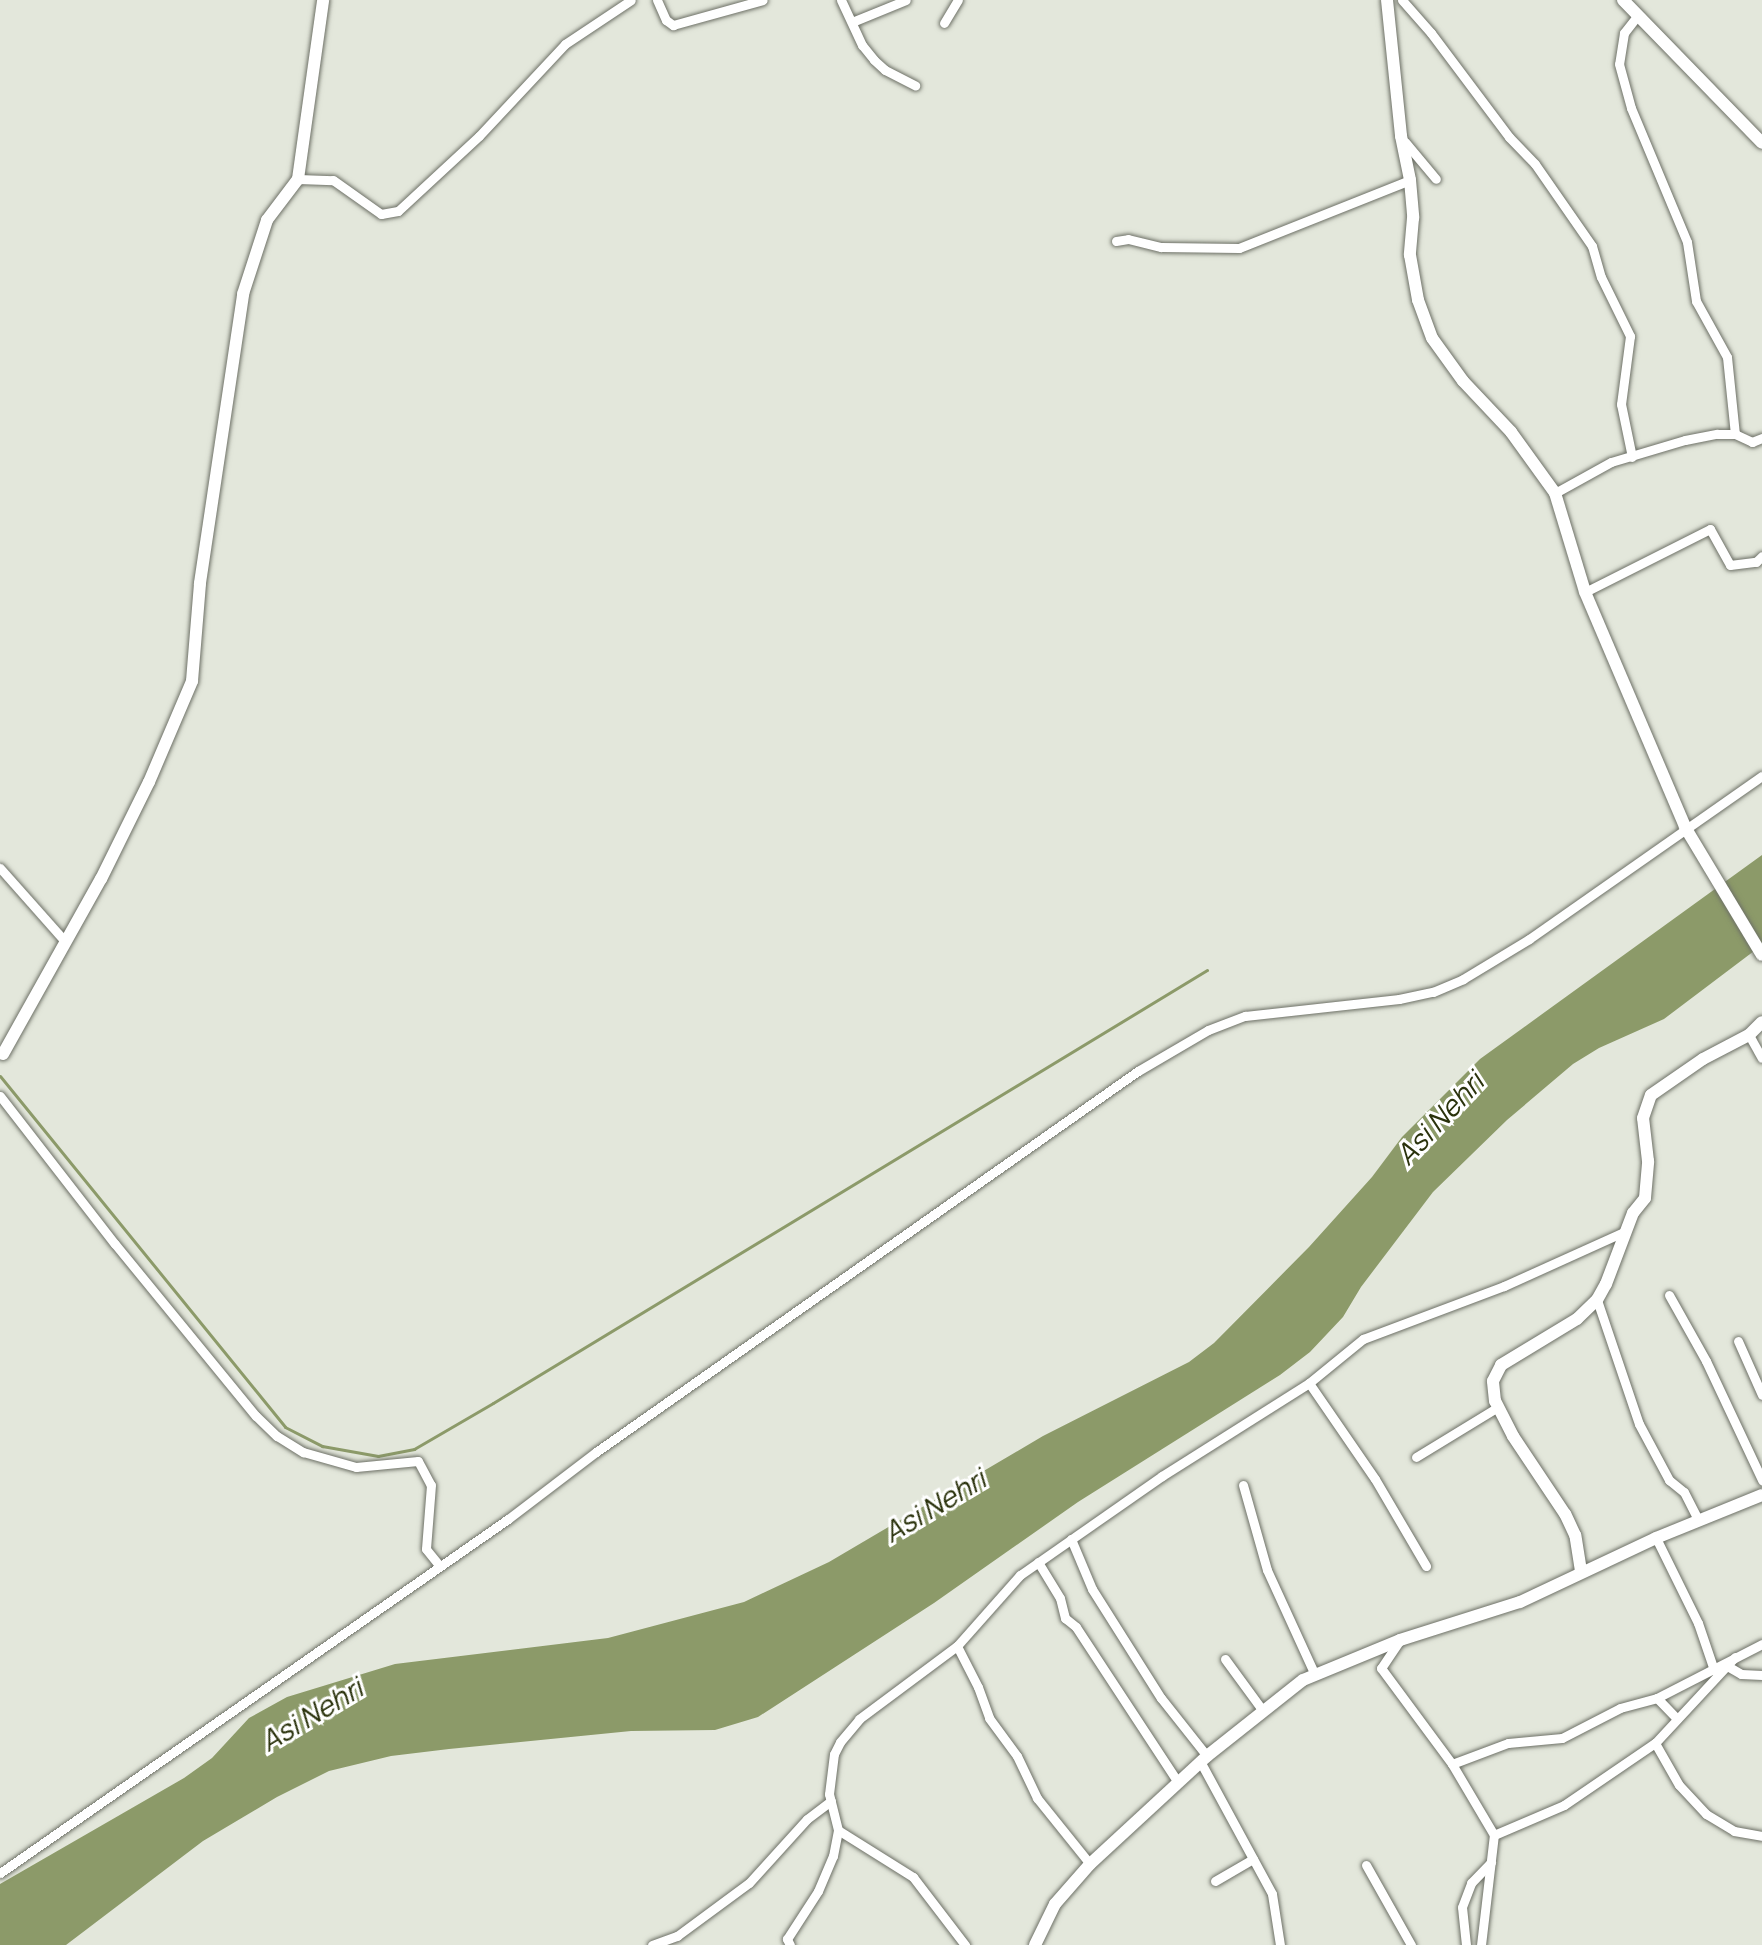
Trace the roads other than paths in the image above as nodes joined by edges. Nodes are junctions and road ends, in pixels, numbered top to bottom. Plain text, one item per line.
1 (323, 0) edge
2 (631, 0) edge
3 (657, 0) edge
4 (763, 0) edge
5 (841, 0) edge
6 (906, 0) edge
7 (958, 0) edge
8 (1387, 0) edge
9 (1402, 0) edge
10 (1623, 0) edge
11 (1638, 15) junction
12 (852, 22) junction
13 (944, 23) dead end
14 (915, 85) dead end
15 (1401, 136) junction
16 (1762, 143) edge
17 (298, 179) junction
18 (1436, 179) dead end
19 (1410, 180) junction
20 (1116, 241) dead end
21 (1735, 434) junction
22 (1762, 438) edge
23 (1632, 457) junction
24 (1555, 493) junction
25 (1762, 556) edge
26 (1585, 592) junction
27 (1762, 776) edge
28 (1688, 833) junction
29 (0, 868) edge
30 (64, 940) junction
31 (1762, 955) edge
32 (1762, 1022) edge
33 (1749, 1035) junction
34 (2, 1057) edge
35 (1762, 1058) edge
36 (0, 1096) edge
37 (1626, 1231) junction
38 (1669, 1295) dead end
39 (1597, 1300) junction
40 (1738, 1341) dead end
41 (1309, 1383) junction
42 (1762, 1395) edge
43 (1498, 1407) junction
44 (1416, 1457) dead end
45 (1762, 1480) edge
46 (1243, 1485) dead end
47 (1762, 1495) edge
48 (1698, 1520) junction
49 (1656, 1538) junction
50 (1071, 1539) junction
51 (1038, 1562) junction
52 (440, 1566) junction
53 (1426, 1566) dead end
54 (1581, 1571) junction
55 (1400, 1640) junction
56 (1762, 1644) edge
57 (957, 1646) junction
58 (1735, 1657) junction
59 (1225, 1659) dead end
60 (1715, 1666) junction
61 (1729, 1667) junction
62 (1315, 1675) junction
63 (1762, 1675) edge
64 (1712, 1681) junction
65 (1657, 1698) junction
66 (1263, 1711) junction
67 (1677, 1719) junction
68 (1655, 1743) junction
69 (1204, 1760) junction
70 (1452, 1764) junction
71 (1178, 1782) junction
72 (831, 1801) junction
73 (838, 1830) junction
74 (1494, 1835) junction
75 (1762, 1836) edge
76 (1253, 1859) junction
77 (1491, 1862) junction
78 (1090, 1864) junction
79 (1366, 1865) dead end
80 (0, 1873) edge
81 (1215, 1881) dead end
82 (1038, 1943) edge
83 (966, 1944) edge
84 (652, 1945) edge
85 (790, 1945) edge
86 (1280, 1945) edge
87 (1411, 1945) edge
88 (1466, 1945) edge
89 (1481, 1945) edge

1 - 17 street
2 - 17 street
3 - 4 street
5 - 12 street
6 - 12 street
7 - 13 street
8 - 15 street
9 - 23 street
10 - 11 street
11 - 16 street
11 - 21 street
12 - 14 street
15 - 18 street
15 - 19 street
17 - 30 street
19 - 20 street
19 - 24 street
21 - 22 street
21 - 23 street
23 - 24 street
24 - 26 street
25 - 26 street
26 - 28 street
27 - 28 street
28 - 31 street
28 - 52 street
29 - 30 street
30 - 34 street
32 - 33 street
33 - 35 street
33 - 37 street
36 - 52 street
37 - 39 street
37 - 41 street
38 - 45 street
39 - 43 street
39 - 48 street
40 - 42 street
41 - 50 street
41 - 53 street
43 - 44 street
43 - 54 street
46 - 62 street
47 - 48 street
48 - 49 street
49 - 54 street
49 - 60 street
50 - 51 street
50 - 69 street
51 - 57 street
51 - 71 street
52 - 80 street
54 - 55 street
55 - 62 street
55 - 70 street
56 - 58 street
57 - 72 street
57 - 78 street
58 - 60 street
58 - 61 street
59 - 66 street
60 - 64 street
60 - 65 street
61 - 63 street
61 - 64 street
62 - 66 street
64 - 67 street
65 - 67 street
65 - 70 street
66 - 69 street
67 - 68 street
68 - 74 street
68 - 75 street
69 - 71 street
69 - 76 street
70 - 74 street
71 - 78 street
72 - 73 street
72 - 84 street
73 - 83 street
73 - 85 street
74 - 77 street
76 - 81 street
76 - 86 street
77 - 88 street
77 - 89 street
78 - 82 street
79 - 87 street

